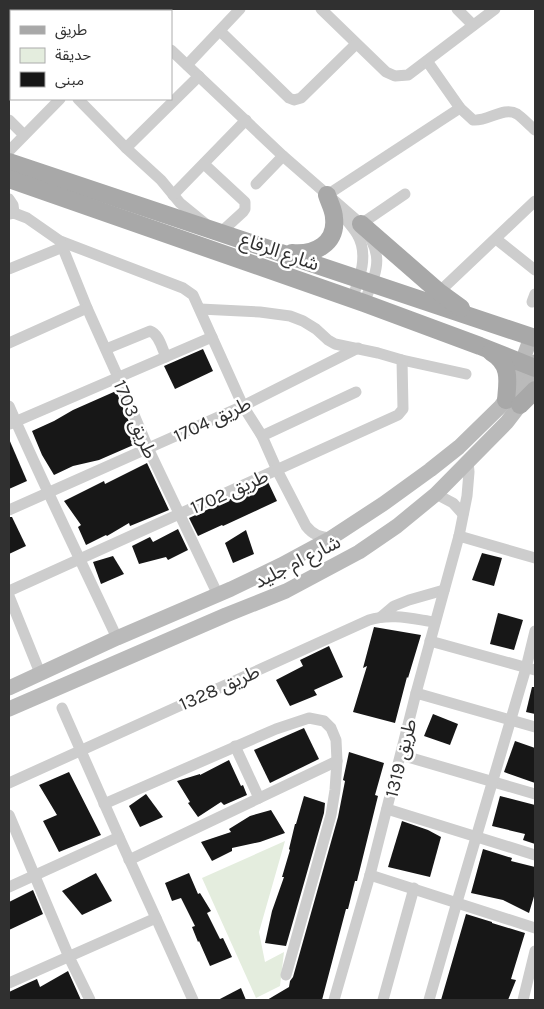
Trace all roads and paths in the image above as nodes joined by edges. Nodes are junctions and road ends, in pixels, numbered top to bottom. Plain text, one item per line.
1 (240, 9) edge
2 (321, 9) edge
3 (456, 9) edge
4 (495, 9) edge
5 (472, 25) junction
6 (220, 31) junction
7 (356, 44) junction
8 (172, 51) edge
9 (427, 61) junction
10 (187, 65) junction
11 (199, 76) junction
12 (59, 100) edge
13 (79, 100) edge
14 (460, 108) junction
15 (9, 120) edge
16 (246, 120) junction
17 (535, 130) edge
18 (24, 136) junction
19 (126, 148) junction
20 (9, 151) edge
21 (283, 156) junction
22 (9, 162) edge
23 (204, 164) junction
24 (9, 178) edge
25 (256, 184) dead end
26 (405, 194) dead end
27 (173, 195) junction
28 (326, 195) junction
29 (9, 199) edge
30 (534, 205) edge
31 (11, 214) edge
32 (361, 224) junction
33 (218, 232) junction
34 (496, 239) junction
35 (61, 244) junction
36 (274, 252) junction
37 (9, 269) edge
38 (535, 270) edge
39 (366, 282) junction
40 (439, 292) junction
41 (358, 300) junction
42 (87, 308) junction
43 (200, 309) junction
44 (476, 318) junction
45 (212, 337) junction
46 (533, 338) edge
47 (9, 343) edge
48 (480, 346) junction
49 (358, 348) junction
50 (106, 349) junction
51 (166, 357) junction
52 (402, 360) junction
53 (532, 364) edge
54 (466, 374) dead end
55 (118, 377) junction
56 (535, 390) edge
57 (356, 392) dead end
58 (513, 403) junction
59 (9, 406) edge
60 (243, 406) junction
61 (12, 423) edge
62 (262, 436) junction
63 (148, 448) junction
64 (468, 461) junction
65 (277, 470) junction
66 (48, 493) junction
67 (436, 494) junction
68 (9, 510) edge
69 (179, 513) junction
70 (463, 514) junction
71 (458, 536) junction
72 (331, 538) junction
73 (79, 558) junction
74 (535, 558) edge
75 (9, 590) edge
76 (444, 590) junction
77 (218, 595) junction
78 (9, 596) edge
79 (381, 617) junction
80 (435, 622) junction
81 (535, 631) edge
82 (116, 638) junction
83 (430, 641) junction
84 (530, 669) edge
85 (40, 674) junction
86 (9, 688) edge
87 (416, 693) junction
88 (62, 708) dead end
89 (9, 709) edge
90 (510, 720) junction
91 (535, 727) edge
92 (235, 746) junction
93 (80, 751) junction
94 (401, 755) junction
95 (337, 761) junction
96 (493, 781) junction
97 (9, 783) edge
98 (535, 794) edge
99 (259, 798) junction
100 (104, 804) junction
101 (387, 809) junction
102 (9, 815) edge
103 (476, 836) junction
104 (119, 837) junction
105 (535, 855) edge
106 (130, 860) junction
107 (370, 875) junction
108 (34, 876) junction
109 (9, 887) edge
110 (414, 888) junction
111 (457, 902) junction
112 (156, 918) junction
113 (535, 928) edge
114 (535, 951) edge
115 (69, 957) junction
116 (286, 975) dead end
117 (9, 984) edge
118 (190, 999) edge
119 (90, 1000) edge
120 (334, 1000) edge
121 (383, 1000) edge
122 (429, 1000) edge
123 (523, 1000) edge

1 - 6 street
2 - 7 street
3 - 5 street
4 - 5 street
5 - 9 street
6 - 7 street
6 - 10 street
7 - 9 street
8 - 10 street
9 - 14 street
10 - 11 street
11 - 16 street
11 - 19 street
12 - 18 street
13 - 19 street
14 - 17 street
14 - 28 street
15 - 18 street
16 - 21 street
16 - 23 street
18 - 20 street
19 - 27 street
21 - 25 street
21 - 28 street
22 - 33 main road, شارع الرفاع
23 - 27 street
23 - 33 street
24 - 41 main road, شارع الرفاع
26 - 32 street
27 - 33 street
28 - 32 street
28 - 36 main road
28 - 39 street
29 - 31 street
30 - 34 street
31 - 35 street
32 - 39 street
32 - 40 main road
33 - 36 main road, شارع الرفاع
34 - 38 street
34 - 40 street
35 - 37 street
35 - 42 street, طريق 1703
35 - 43 street
36 - 39 main road, شارع الرفاع
39 - 41 street
39 - 44 main road, شارع الرفاع
40 - 44 main road
41 - 48 main road, شارع الرفاع
42 - 47 street
42 - 50 street, طريق 1703
43 - 45 street
43 - 49 street
44 - 46 main road, شارع الرفاع
45 - 51 street
45 - 60 street
46 - 53 street, شارع ام جليد
48 - 53 main road, شارع الرفاع
48 - 58 main road
49 - 52 street
49 - 60 street, طريق 1704
50 - 51 street
50 - 55 street, طريق 1703
51 - 55 street
52 - 54 street
52 - 65 street, طريق 1702
53 - 58 street, شارع ام جليد
55 - 61 street
55 - 63 street, طريق 1703
56 - 58 main road
57 - 62 street
58 - 64 street, شارع ام جليد
58 - 72 street, شارع ام جليد
59 - 61 street
60 - 62 street
60 - 63 street, طريق 1704
61 - 66 street
62 - 65 street
63 - 66 street, طريق 1704
63 - 69 street, طريق 1703
64 - 67 street, شارع ام جليد
64 - 70 street, طريق 1319
65 - 69 street, طريق 1702
65 - 72 street
66 - 68 street, طريق 1704
66 - 73 street
67 - 70 street
67 - 89 street, شارع ام جليد
69 - 73 street, طريق 1702
69 - 77 street, طريق 1703
70 - 71 street, طريق 1319
71 - 74 street
71 - 76 street, طريق 1319
72 - 77 street, شارع ام جليد
73 - 75 street, طريق 1702
73 - 82 street
76 - 79 street
76 - 80 street, طريق 1319
77 - 82 street, شارع ام جليد
78 - 85 street
79 - 80 street, طريق 1328
79 - 93 street, طريق 1328
80 - 83 street, طريق 1319
81 - 84 street
82 - 85 street, شارع ام جليد
83 - 84 street
83 - 87 street, طريق 1319
84 - 90 street
85 - 86 street, شارع ام جليد
87 - 90 street
87 - 94 street, طريق 1319
88 - 93 street
90 - 91 street
90 - 96 street
92 - 95 street
92 - 99 street
92 - 100 street
93 - 97 street, طريق 1328
93 - 100 street
94 - 96 street
94 - 101 street, طريق 1319
95 - 99 street
95 - 116 street
96 - 98 street
96 - 103 street
99 - 106 street
100 - 104 street
101 - 103 street
101 - 107 street, طريق 1319
102 - 108 street
103 - 105 street
103 - 111 street
104 - 106 street
104 - 108 street
106 - 112 street
107 - 110 street
107 - 120 street, طريق 1319
108 - 109 street
108 - 115 street
110 - 111 street
110 - 121 street
111 - 113 street
111 - 122 street
112 - 115 street
112 - 118 street
114 - 123 street
115 - 117 street
115 - 119 street

